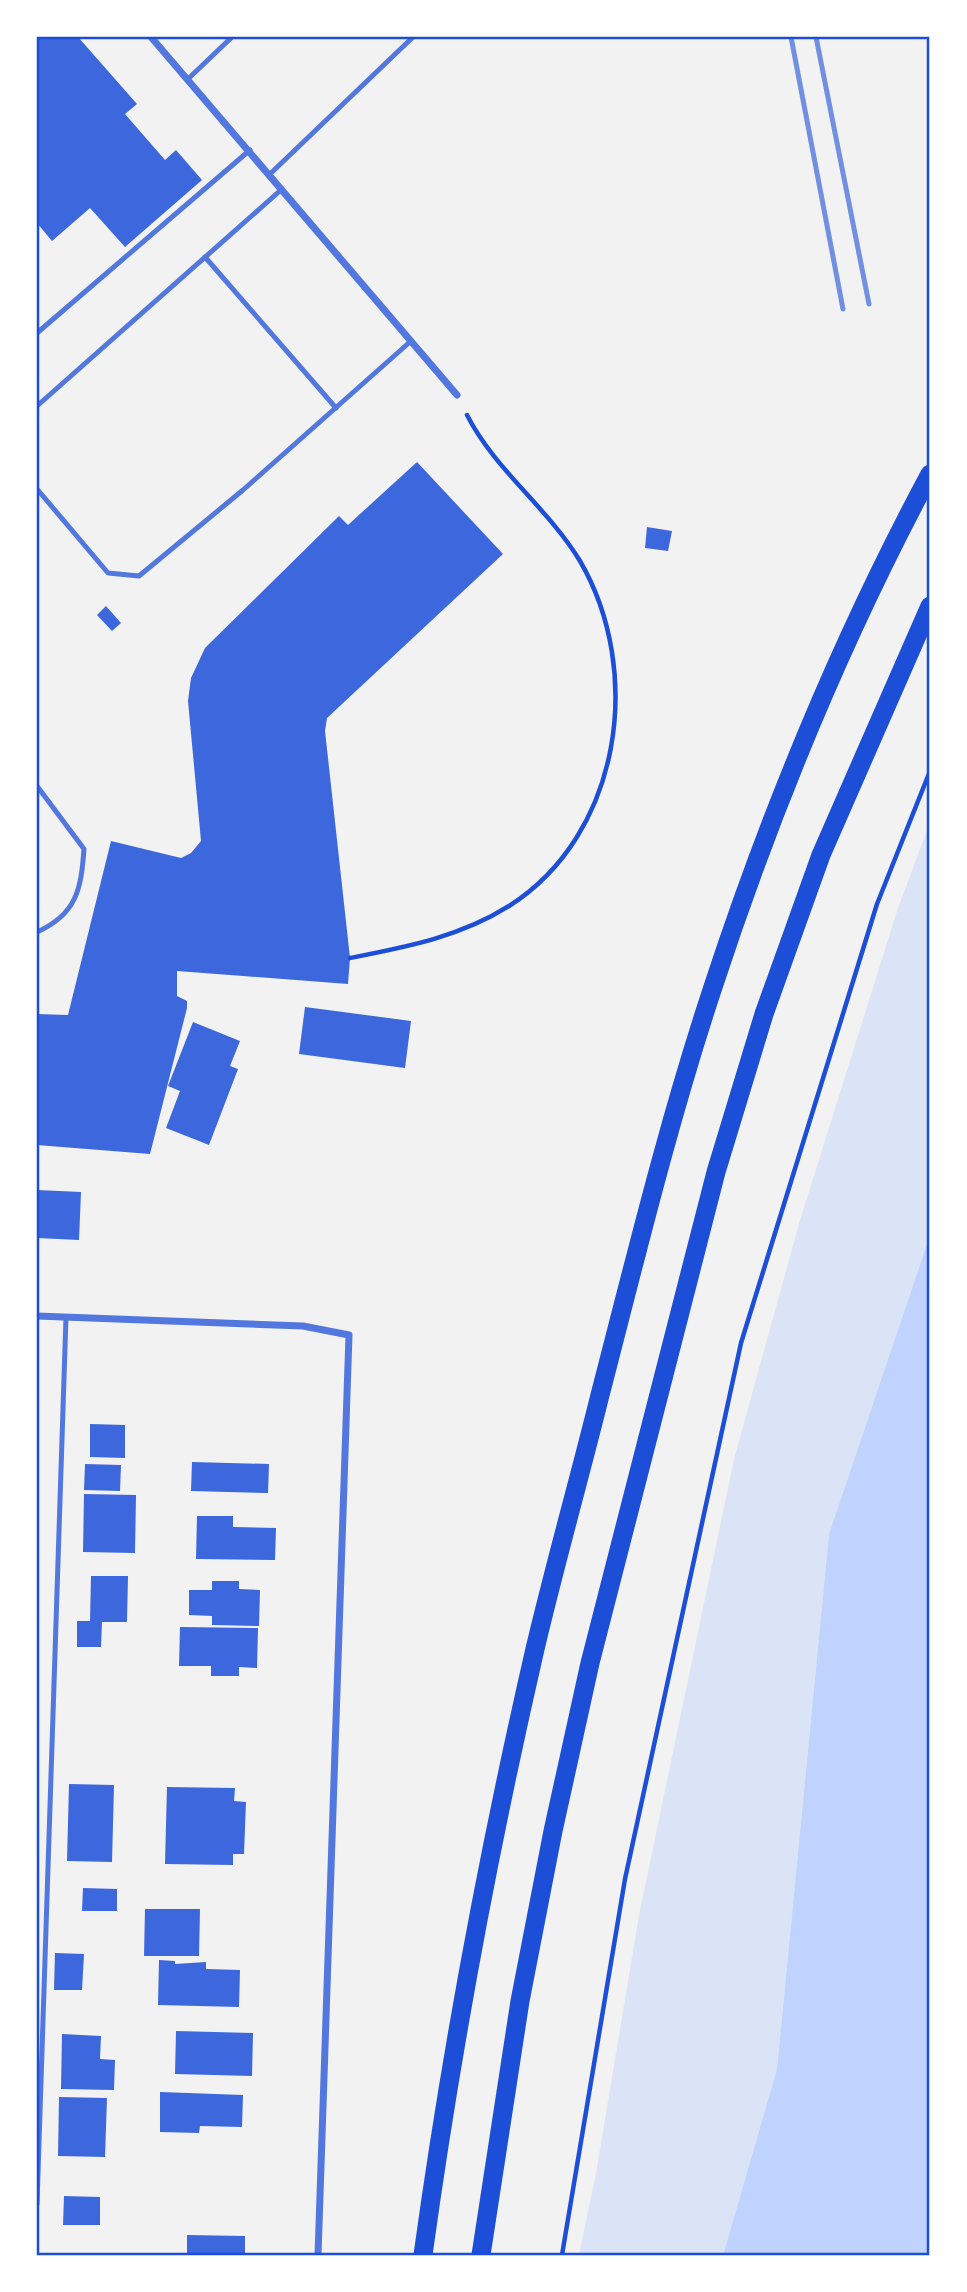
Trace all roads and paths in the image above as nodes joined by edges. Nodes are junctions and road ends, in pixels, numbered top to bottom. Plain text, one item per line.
1 (151, 37) edge
2 (232, 37) edge
3 (413, 37) edge
4 (188, 79) junction
5 (250, 150) junction
6 (270, 174) junction
7 (282, 189) junction
8 (205, 257) junction
9 (37, 333) edge
10 (411, 341) junction
11 (457, 395) joint
12 (37, 406) edge
13 (336, 408) junction
14 (930, 474) edge
15 (37, 489) edge
16 (930, 606) edge
17 (930, 771) edge
18 (37, 786) edge
19 (37, 932) edge
20 (350, 958) dead end
21 (37, 1316) edge
22 (66, 1317) junction
23 (37, 2204) edge
24 (318, 2255) edge
25 (423, 2255) edge
26 (481, 2255) edge
27 (562, 2255) edge

1 - 4 street
2 - 4 lane
3 - 6 lane
4 - 5 street
5 - 6 street
5 - 9 lane
6 - 7 street
7 - 8 lane
7 - 10 street
8 - 12 lane
8 - 13 lane
10 - 11 street
10 - 13 lane
11 - 20 path
13 - 15 lane
14 - 25 highway
16 - 26 highway
17 - 27 path
18 - 19 lane
21 - 22 street
22 - 23 lane
22 - 24 street

